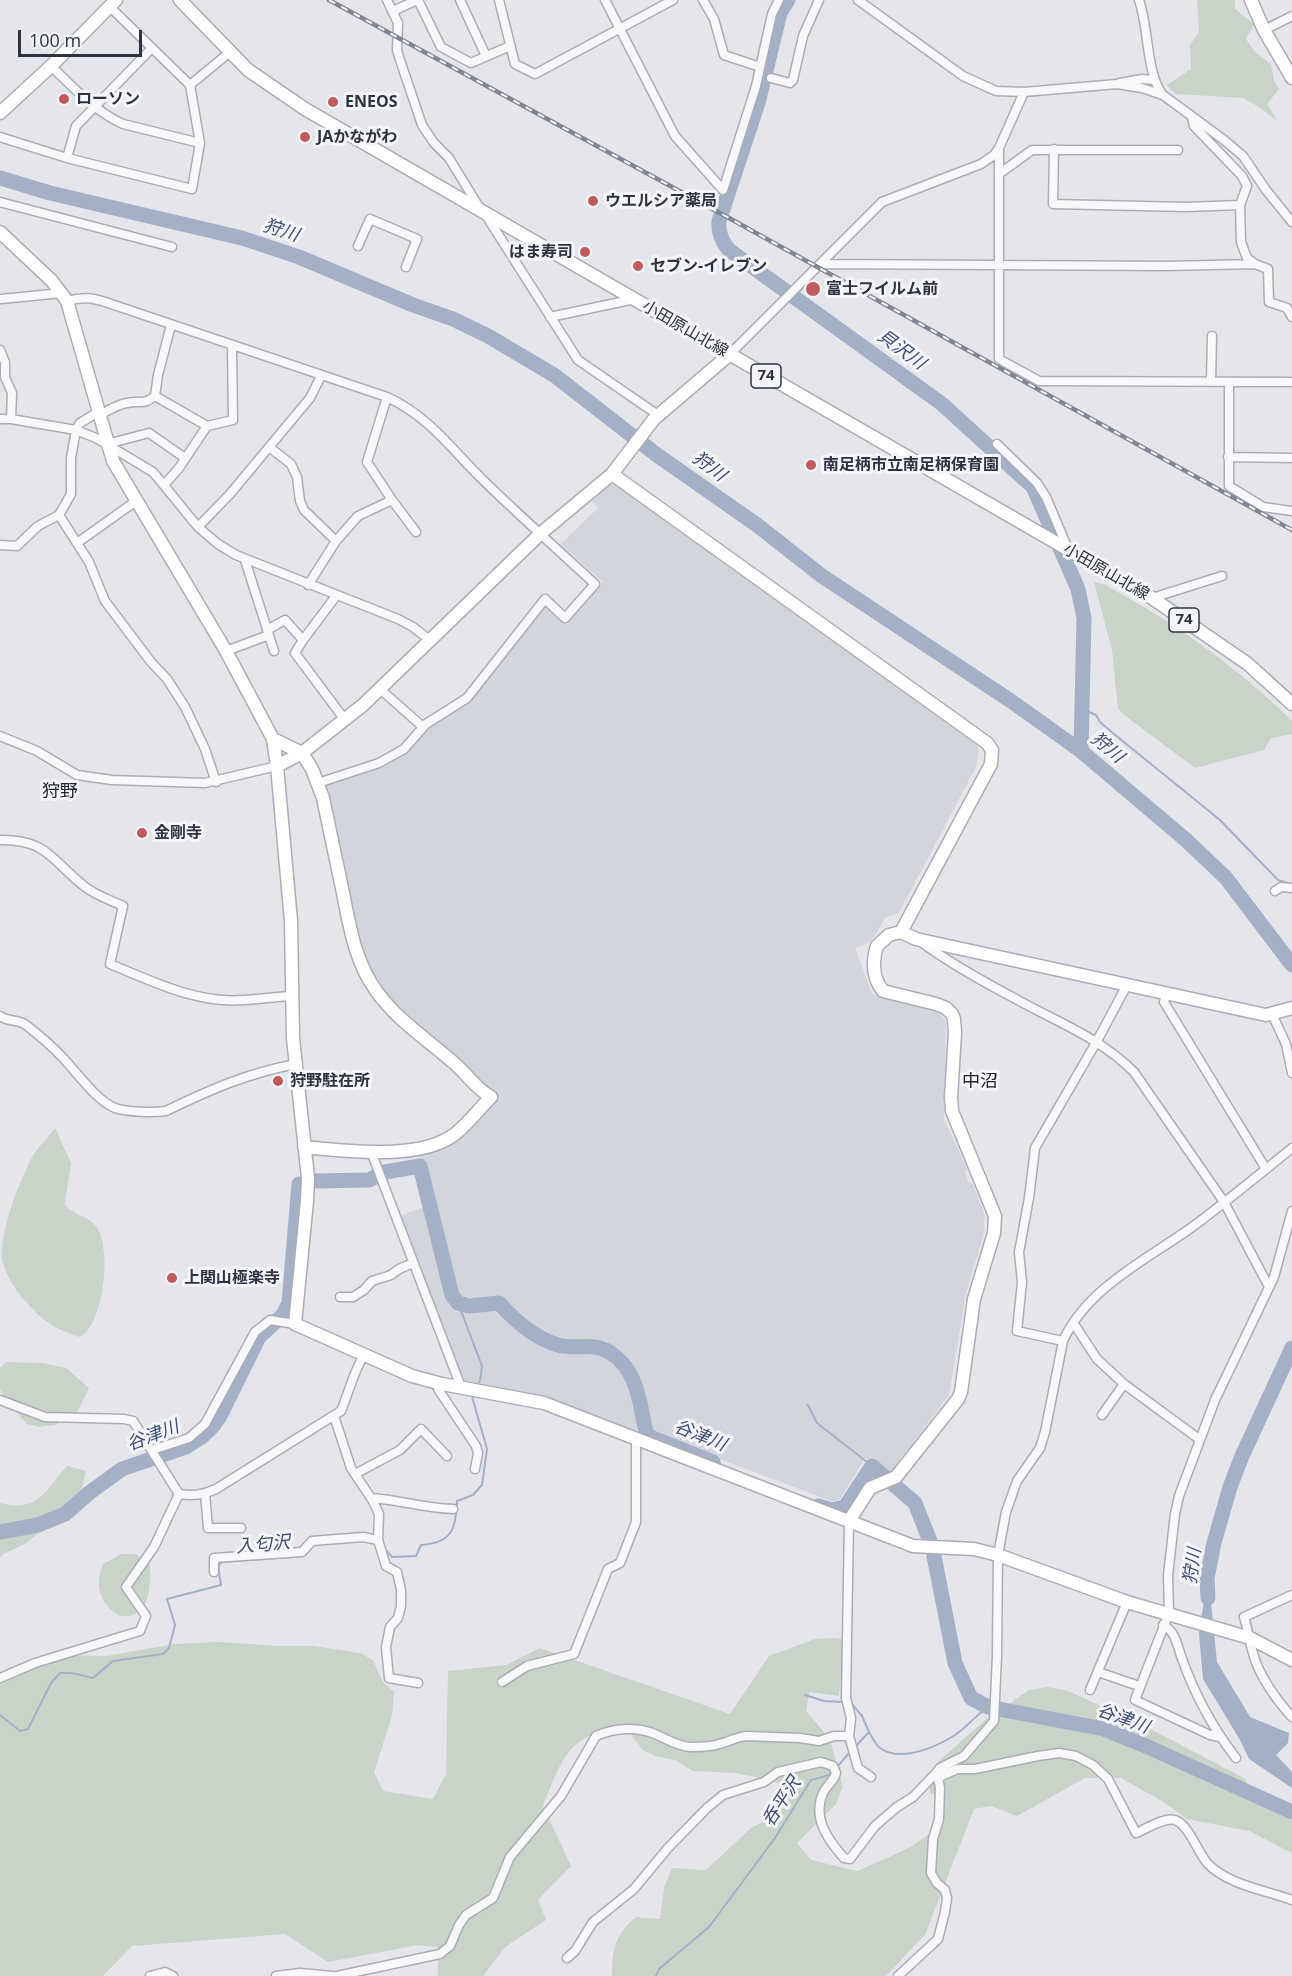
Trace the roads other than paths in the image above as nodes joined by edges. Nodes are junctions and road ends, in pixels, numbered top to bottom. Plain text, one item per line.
1 (180, 0) edge
2 (387, 0) edge
3 (417, 0) edge
4 (460, 0) edge
5 (499, 0) edge
6 (605, 0) edge
7 (673, 0) edge
8 (703, 0) edge
9 (779, 0) edge
10 (819, 0) edge
11 (858, 0) edge
12 (1139, 0) edge
13 (1251, 0) edge
14 (112, 3) edge
15 (393, 11) junction
16 (1292, 16) edge
17 (619, 28) junction
18 (1264, 30) junction
19 (510, 46) junction
20 (152, 49) junction
21 (230, 52) junction
22 (486, 56) junction
23 (51, 66) junction
24 (760, 67) junction
25 (771, 78) dead end
26 (1292, 78) edge
27 (1153, 81) junction
28 (1117, 84) junction
29 (190, 85) junction
30 (1024, 92) junction
31 (1162, 95) junction
32 (94, 106) junction
33 (2, 107) edge
34 (1192, 117) junction
35 (0, 137) edge
36 (200, 143) junction
37 (999, 148) junction
38 (1054, 149) junction
39 (1178, 150) dead end
40 (68, 158) junction
41 (999, 174) junction
42 (0, 202) edge
43 (1240, 206) junction
44 (482, 211) junction
45 (1292, 222) edge
46 (0, 232) edge
47 (358, 246) dead end
48 (172, 247) dead end
49 (821, 264) junction
50 (1255, 264) junction
51 (998, 265) junction
52 (406, 267) dead end
53 (64, 297) junction
54 (0, 298) edge
55 (635, 299) junction
56 (0, 308) edge
57 (550, 317) junction
58 (1292, 317) edge
59 (171, 325) junction
60 (1212, 336) dead end
61 (232, 346) junction
62 (0, 350) edge
63 (729, 355) junction
64 (321, 376) junction
65 (1211, 382) junction
66 (1292, 382) edge
67 (1229, 383) junction
68 (155, 396) junction
69 (387, 398) junction
70 (99, 414) junction
71 (656, 417) junction
72 (0, 419) edge
73 (11, 419) junction
74 (207, 426) junction
75 (76, 430) junction
76 (107, 444) junction
77 (997, 444) dead end
78 (269, 447) junction
79 (1228, 457) junction
80 (185, 458) junction
81 (1292, 458) edge
82 (614, 471) junction
83 (165, 484) junction
84 (392, 500) junction
85 (136, 501) junction
86 (1292, 511) edge
87 (59, 515) junction
88 (198, 527) junction
89 (416, 532) dead end
90 (540, 534) junction
91 (336, 541) junction
92 (77, 543) junction
93 (0, 545) edge
94 (1068, 549) junction
95 (244, 560) junction
96 (1222, 576) dead end
97 (308, 585) junction
98 (336, 596) junction
99 (1152, 598) junction
100 (268, 633) junction
101 (303, 640) junction
102 (431, 641) junction
103 (226, 651) junction
104 (274, 651) dead end
105 (380, 689) junction
106 (1292, 704) edge
107 (345, 720) junction
108 (423, 727) junction
109 (0, 736) edge
110 (273, 739) junction
111 (302, 753) junction
112 (277, 765) junction
113 (216, 782) junction
114 (318, 783) junction
115 (0, 840) edge
116 (1292, 888) edge
117 (1275, 891) dead end
118 (901, 932) junction
119 (916, 939) junction
120 (1127, 985) junction
121 (1166, 993) junction
122 (291, 996) junction
123 (1292, 1008) edge
124 (1272, 1014) junction
125 (0, 1016) edge
126 (1097, 1041) junction
127 (296, 1064) junction
128 (1292, 1073) edge
129 (304, 1147) junction
130 (1292, 1148) edge
131 (372, 1154) junction
132 (1266, 1169) junction
133 (1224, 1202) junction
134 (1292, 1211) edge
135 (414, 1263) junction
136 (1269, 1287) junction
137 (340, 1297) dead end
138 (295, 1324) junction
139 (1074, 1324) junction
140 (1064, 1341) junction
141 (364, 1355) junction
142 (439, 1383) junction
143 (1124, 1384) junction
144 (461, 1387) junction
145 (0, 1400) edge
146 (1102, 1415) dead end
147 (334, 1416) junction
148 (1199, 1439) junction
149 (636, 1440) junction
150 (152, 1450) junction
151 (447, 1456) dead end
152 (475, 1469) dead end
153 (355, 1474) junction
154 (205, 1493) junction
155 (179, 1494) junction
156 (371, 1498) junction
157 (453, 1509) dead end
158 (849, 1521) junction
159 (241, 1528) dead end
160 (378, 1540) junction
161 (998, 1555) junction
162 (214, 1572) dead end
163 (1292, 1595) edge
164 (1127, 1602) junction
165 (1166, 1619) junction
166 (1246, 1637) junction
167 (1292, 1660) edge
168 (1098, 1672) junction
169 (0, 1677) edge
170 (502, 1682) dead end
171 (418, 1683) dead end
172 (1139, 1686) junction
173 (1090, 1690) dead end
174 (1292, 1717) edge
175 (849, 1736) junction
176 (1220, 1737) junction
177 (1236, 1758) dead end
178 (937, 1775) junction
179 (871, 1777) dead end
180 (1292, 1900) edge
181 (567, 1958) dead end
182 (150, 1976) edge
183 (173, 1976) edge
184 (276, 1976) edge
185 (335, 1976) edge
186 (898, 1976) edge

1 - 21 street, 小田原山北線 / 74
2 - 15 street
3 - 15 street
3 - 22 street
4 - 22 street
5 - 19 street
6 - 17 street
7 - 17 street
8 - 24 street
9 - 24 street
10 - 25 street
11 - 30 street
12 - 27 street
13 - 18 street
14 - 20 street
14 - 23 street
15 - 44 street
16 - 18 street
17 - 19 street
17 - 24 street
18 - 26 street
19 - 22 street
20 - 29 street
20 - 32 street
21 - 29 street
21 - 44 street, 小田原山北線 / 74
23 - 32 street
23 - 33 street
27 - 28 street
27 - 31 street
28 - 30 street
28 - 31 street
29 - 36 street
30 - 37 street
31 - 34 street
32 - 36 street
32 - 40 street
34 - 43 street
34 - 45 street
35 - 40 street
36 - 40 street
37 - 41 street
37 - 49 street
38 - 39 street
38 - 41 street
38 - 43 street
41 - 51 street
42 - 48 street
43 - 50 street
44 - 55 street, 小田原山北線 / 74
44 - 57 street
46 - 53 street
47 - 52 street
49 - 51 street
49 - 63 street
50 - 51 street
50 - 58 street
51 - 65 street
53 - 54 street
53 - 59 street
53 - 70 street
54 - 56 street
55 - 57 street
55 - 63 street, 小田原山北線 / 74
57 - 71 street
59 - 61 street
59 - 68 street
60 - 65 street
61 - 64 street
61 - 74 street
62 - 73 street
63 - 71 street
63 - 94 street, 小田原山北線 / 74
64 - 69 street
64 - 78 street
65 - 67 street
66 - 67 street
67 - 79 street
68 - 70 street
68 - 74 street
69 - 84 street
69 - 90 street
70 - 75 street
70 - 76 street
71 - 82 street
72 - 73 street
73 - 75 street
74 - 80 street
75 - 76 street
75 - 87 street
76 - 80 street
76 - 83 street
76 - 85 street
77 - 94 street
78 - 88 street
78 - 91 street
79 - 81 street
79 - 86 street
80 - 83 street
82 - 90 street
82 - 118 street
83 - 88 street
84 - 89 street
84 - 91 street
85 - 92 street
85 - 103 street
87 - 92 street
87 - 93 street
88 - 95 street
90 - 102 street
90 - 108 street
91 - 97 street
92 - 113 street
94 - 99 street, 小田原山北線 / 74
95 - 97 street
95 - 100 street
96 - 99 street
97 - 98 street
98 - 101 street
98 - 102 street
99 - 106 street, 小田原山北線 / 74
100 - 101 street
100 - 103 street
100 - 104 street
101 - 107 street
102 - 105 street
103 - 110 street
105 - 107 street
105 - 108 street
107 - 111 street
108 - 114 street
109 - 113 street
110 - 111 street
110 - 112 street
111 - 112 street
111 - 114 street
112 - 113 street
112 - 122 street
114 - 131 street
115 - 122 street
116 - 117 street
118 - 119 street
118 - 158 street
119 - 120 street
119 - 126 street
120 - 121 street
120 - 126 street
121 - 124 street
121 - 132 street
122 - 127 street
123 - 124 street
124 - 128 street
125 - 127 street
126 - 133 street
126 - 140 street
127 - 129 street
129 - 131 street
129 - 138 street
130 - 132 street
131 - 135 street
132 - 133 street
133 - 136 street
133 - 139 street
134 - 136 street
135 - 137 street
135 - 144 street
136 - 148 street
138 - 141 street
138 - 150 street
139 - 140 street
139 - 143 street
140 - 161 street
141 - 142 street
141 - 147 street
142 - 144 street
142 - 152 street
143 - 146 street
143 - 148 street
144 - 149 street
145 - 150 street
147 - 153 street
147 - 154 street
148 - 165 street
149 - 158 street
149 - 170 street
150 - 155 street
151 - 153 street
153 - 156 street
154 - 155 street
154 - 159 street
155 - 169 street
156 - 157 street
156 - 160 street
158 - 161 street
158 - 175 street
160 - 162 street
160 - 171 street
161 - 164 street
161 - 178 street
163 - 166 street
164 - 165 street
164 - 168 street
165 - 166 street
165 - 172 street
165 - 176 street
166 - 167 street
166 - 174 street
168 - 172 street
168 - 173 street
172 - 176 street
175 - 179 street
175 - 185 street
176 - 177 street
178 - 180 street
178 - 181 street
178 - 186 street
182 - 183 street
184 - 185 street

